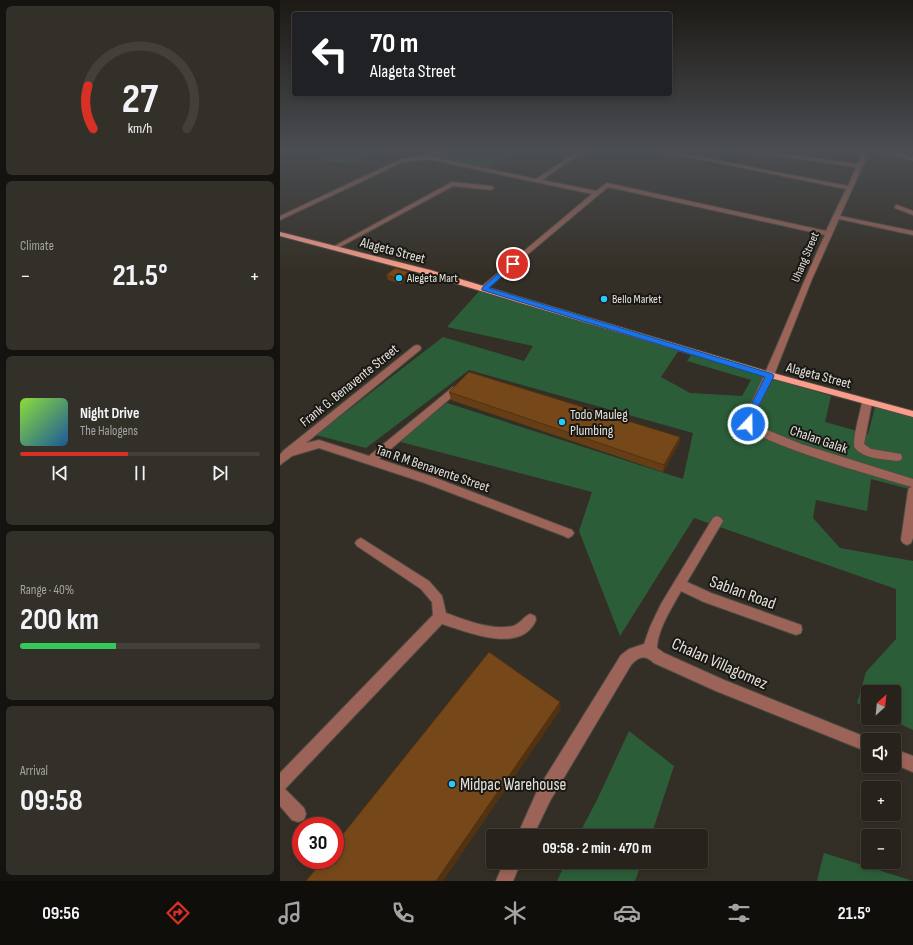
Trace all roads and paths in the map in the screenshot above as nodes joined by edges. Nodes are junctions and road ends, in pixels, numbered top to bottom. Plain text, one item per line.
1 (337, 191) edge
2 (439, 191) edge
3 (585, 191) edge
4 (598, 191) edge
5 (635, 191) edge
6 (848, 191) edge
7 (595, 193) junction
8 (897, 208) dead end
9 (913, 213) edge
10 (836, 217) junction
11 (280, 218) edge
12 (280, 234) edge
13 (829, 234) junction
14 (913, 234) edge
15 (334, 248) junction
16 (484, 289) junction
17 (417, 348) dead end
18 (770, 376) junction
19 (456, 389) edge
20 (866, 402) junction
21 (913, 414) edge
22 (284, 457) edge
23 (897, 457) dead end
24 (370, 461) junction
25 (913, 483) edge
26 (913, 490) edge
27 (717, 521) dead end
28 (568, 533) dead end
29 (907, 540) dead end
30 (361, 544) dead end
31 (679, 584) junction
32 (440, 617) junction
33 (530, 620) dead end
34 (796, 629) dead end
35 (650, 651) junction
36 (861, 742) edge
37 (901, 759) edge
38 (913, 764) edge
39 (280, 784) edge
40 (280, 795) edge
41 (298, 814) dead end
42 (528, 829) edge
43 (510, 869) edge
44 (504, 881) edge

1 - 11 street
2 - 15 street
3 - 7 street
4 - 7 street
5 - 13 street
6 - 10 street, Uhang Street
7 - 16 street
8 - 9 street
10 - 13 street, Uhang Street
10 - 14 street
12 - 15 main road, Alageta Street
13 - 18 street, Uhang Street
15 - 16 main road, Alageta Street
16 - 18 main road, Alageta Street
17 - 22 street, Frank G. Benavente Street
18 - 20 main road, Alageta Street
18 - 25 street, Chalan Galak
19 - 24 street
20 - 21 main road, Alageta Street
20 - 23 street
22 - 24 street, Tan R M Benavente Street
24 - 28 street, Tan R M Benavente Street
26 - 29 street
27 - 31 street, Chalan Villagomez
30 - 32 street
31 - 34 street, Sablan Road
31 - 35 street, Chalan Villagomez
32 - 33 street
32 - 39 street
35 - 36 street, Chalan Villagomez
35 - 42 street
37 - 38 street
40 - 41 street
43 - 44 street

